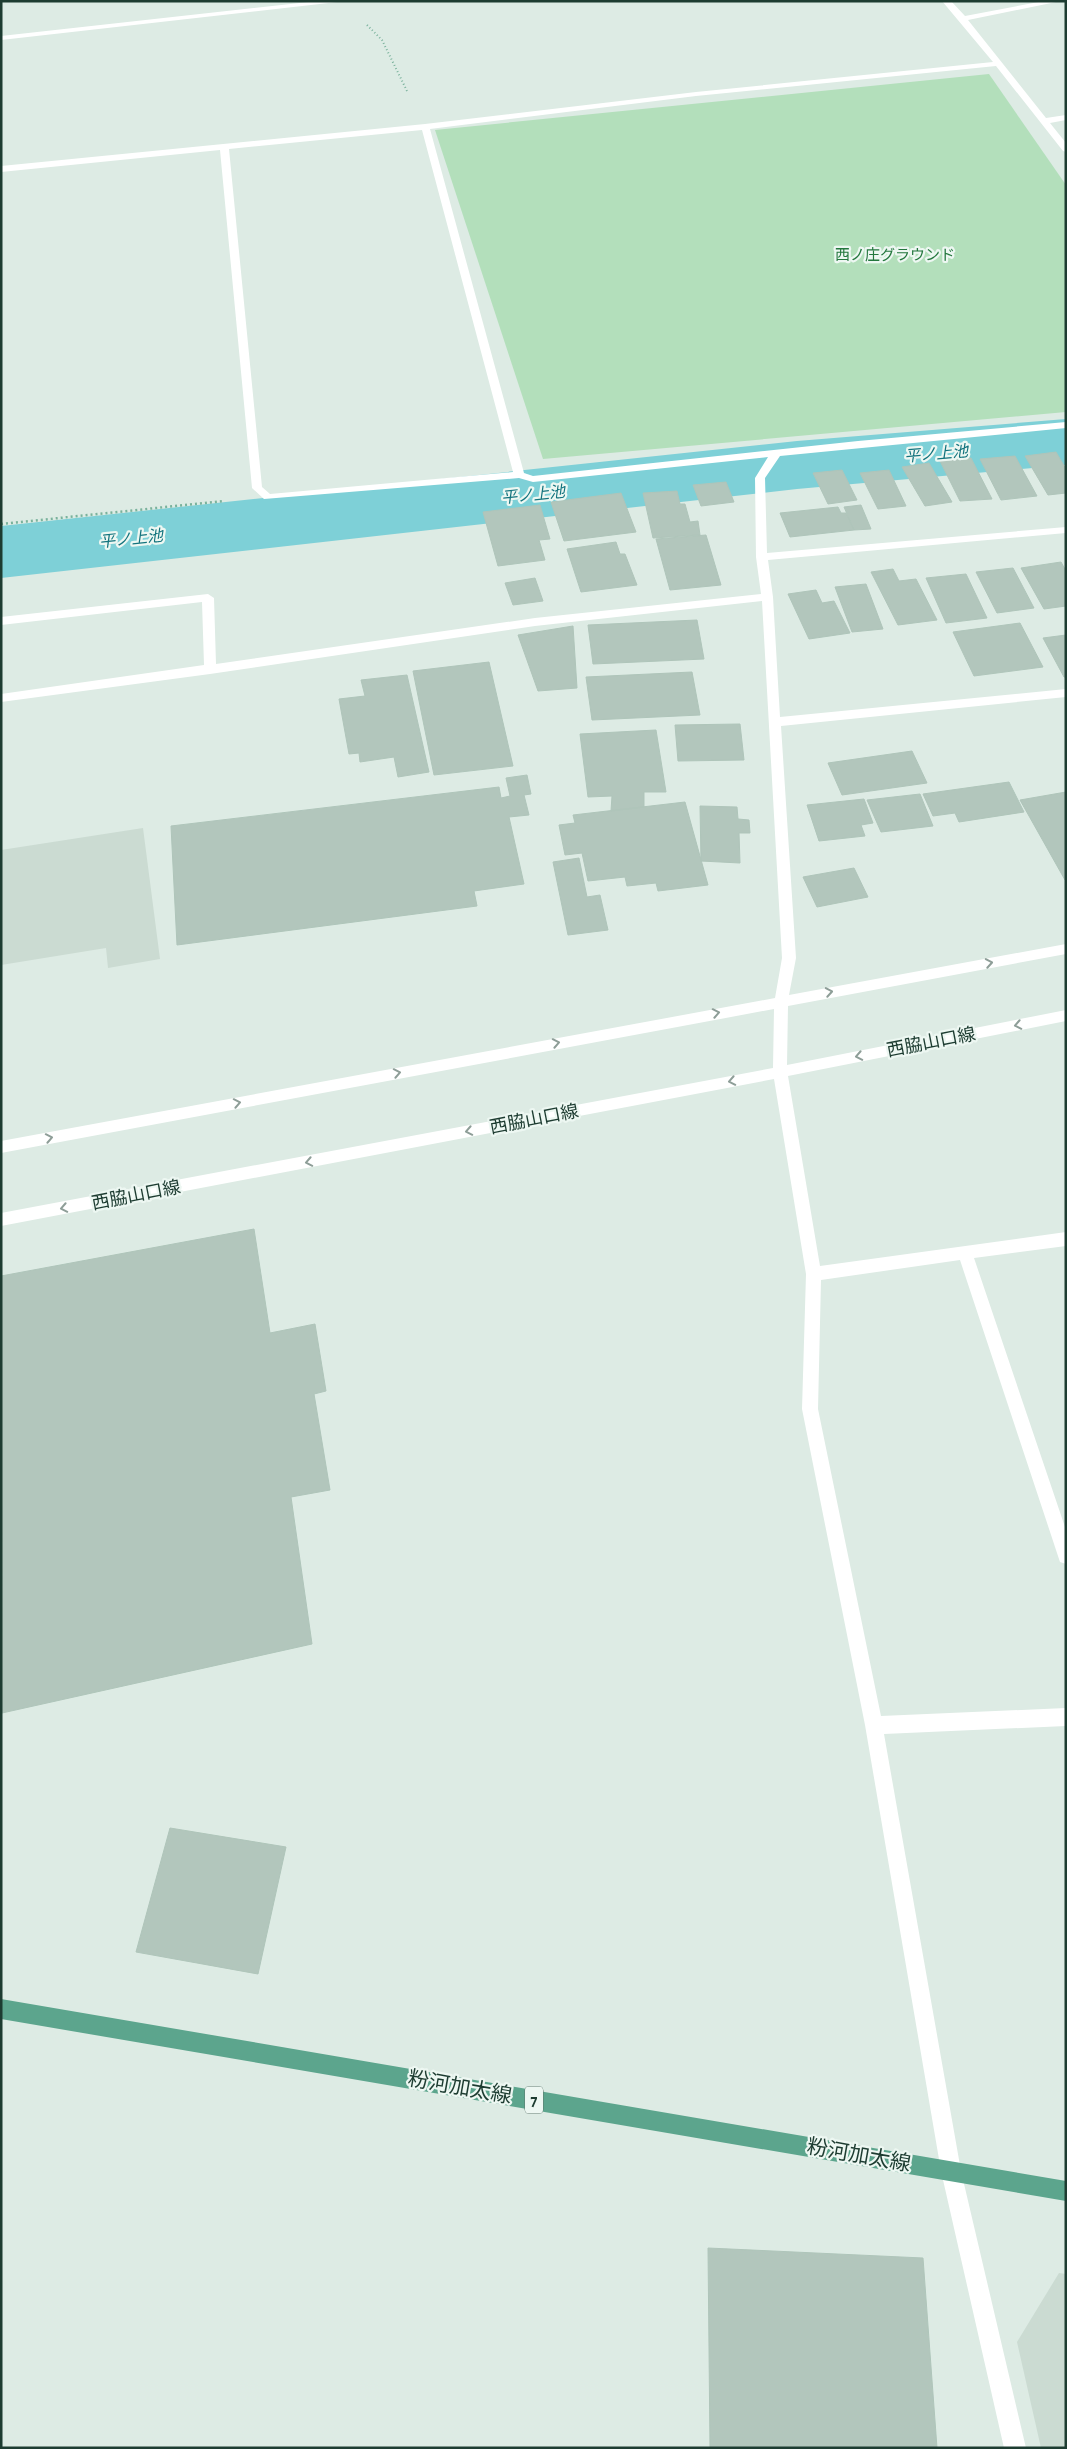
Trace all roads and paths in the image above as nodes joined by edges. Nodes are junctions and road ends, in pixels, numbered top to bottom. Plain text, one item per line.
1 (946, 1) edge
2 (343, 2) edge
3 (1053, 2) edge
4 (962, 19) junction
5 (1, 38) edge
6 (996, 64) junction
7 (1066, 118) edge
8 (1045, 121) junction
9 (425, 127) junction
10 (224, 147) junction
11 (1066, 149) edge
12 (1, 169) edge
13 (1066, 425) edge
14 (776, 453) junction
15 (519, 475) junction
16 (268, 497) junction
17 (1, 524) edge
18 (1066, 530) edge
19 (762, 557) junction
20 (767, 597) junction
21 (1, 621) edge
22 (210, 670) junction
23 (1066, 693) edge
24 (1, 698) edge
25 (775, 722) junction
26 (1066, 949) edge
27 (781, 1001) junction
28 (1066, 1015) edge
29 (780, 1072) junction
30 (1, 1147) edge
31 (1, 1220) edge
32 (1066, 1239) edge
33 (965, 1253) junction
34 (814, 1274) junction
35 (1066, 1556) edge
36 (1066, 1717) edge
37 (874, 1725) junction
38 (1, 2009) edge
39 (951, 2171) junction
40 (1066, 2191) edge
41 (1015, 2448) edge

1 - 4 street
2 - 5 street
2 - 9 path
3 - 4 street
4 - 6 street
6 - 8 street
6 - 9 street
7 - 8 street
8 - 11 street
9 - 10 street
9 - 15 street
10 - 12 street
10 - 16 street
13 - 14 street
14 - 15 street
14 - 19 street
15 - 16 street
16 - 17 path
18 - 19 street
19 - 20 street
20 - 22 street
20 - 25 street
21 - 22 street
22 - 24 street
23 - 25 street
25 - 27 street
27 -> 26 street
27 - 29 street
30 -> 27 street
28 -> 29 street, 西脇山口線
29 -> 31 street, 西脇山口線
29 - 34 street
32 - 33 street
33 - 34 street
33 - 35 street
34 - 37 street
36 - 37 street
37 - 39 street
38 - 39 main road, 粉河加太線 / 7
39 - 40 main road, 粉河加太線 / 7
39 - 41 street

